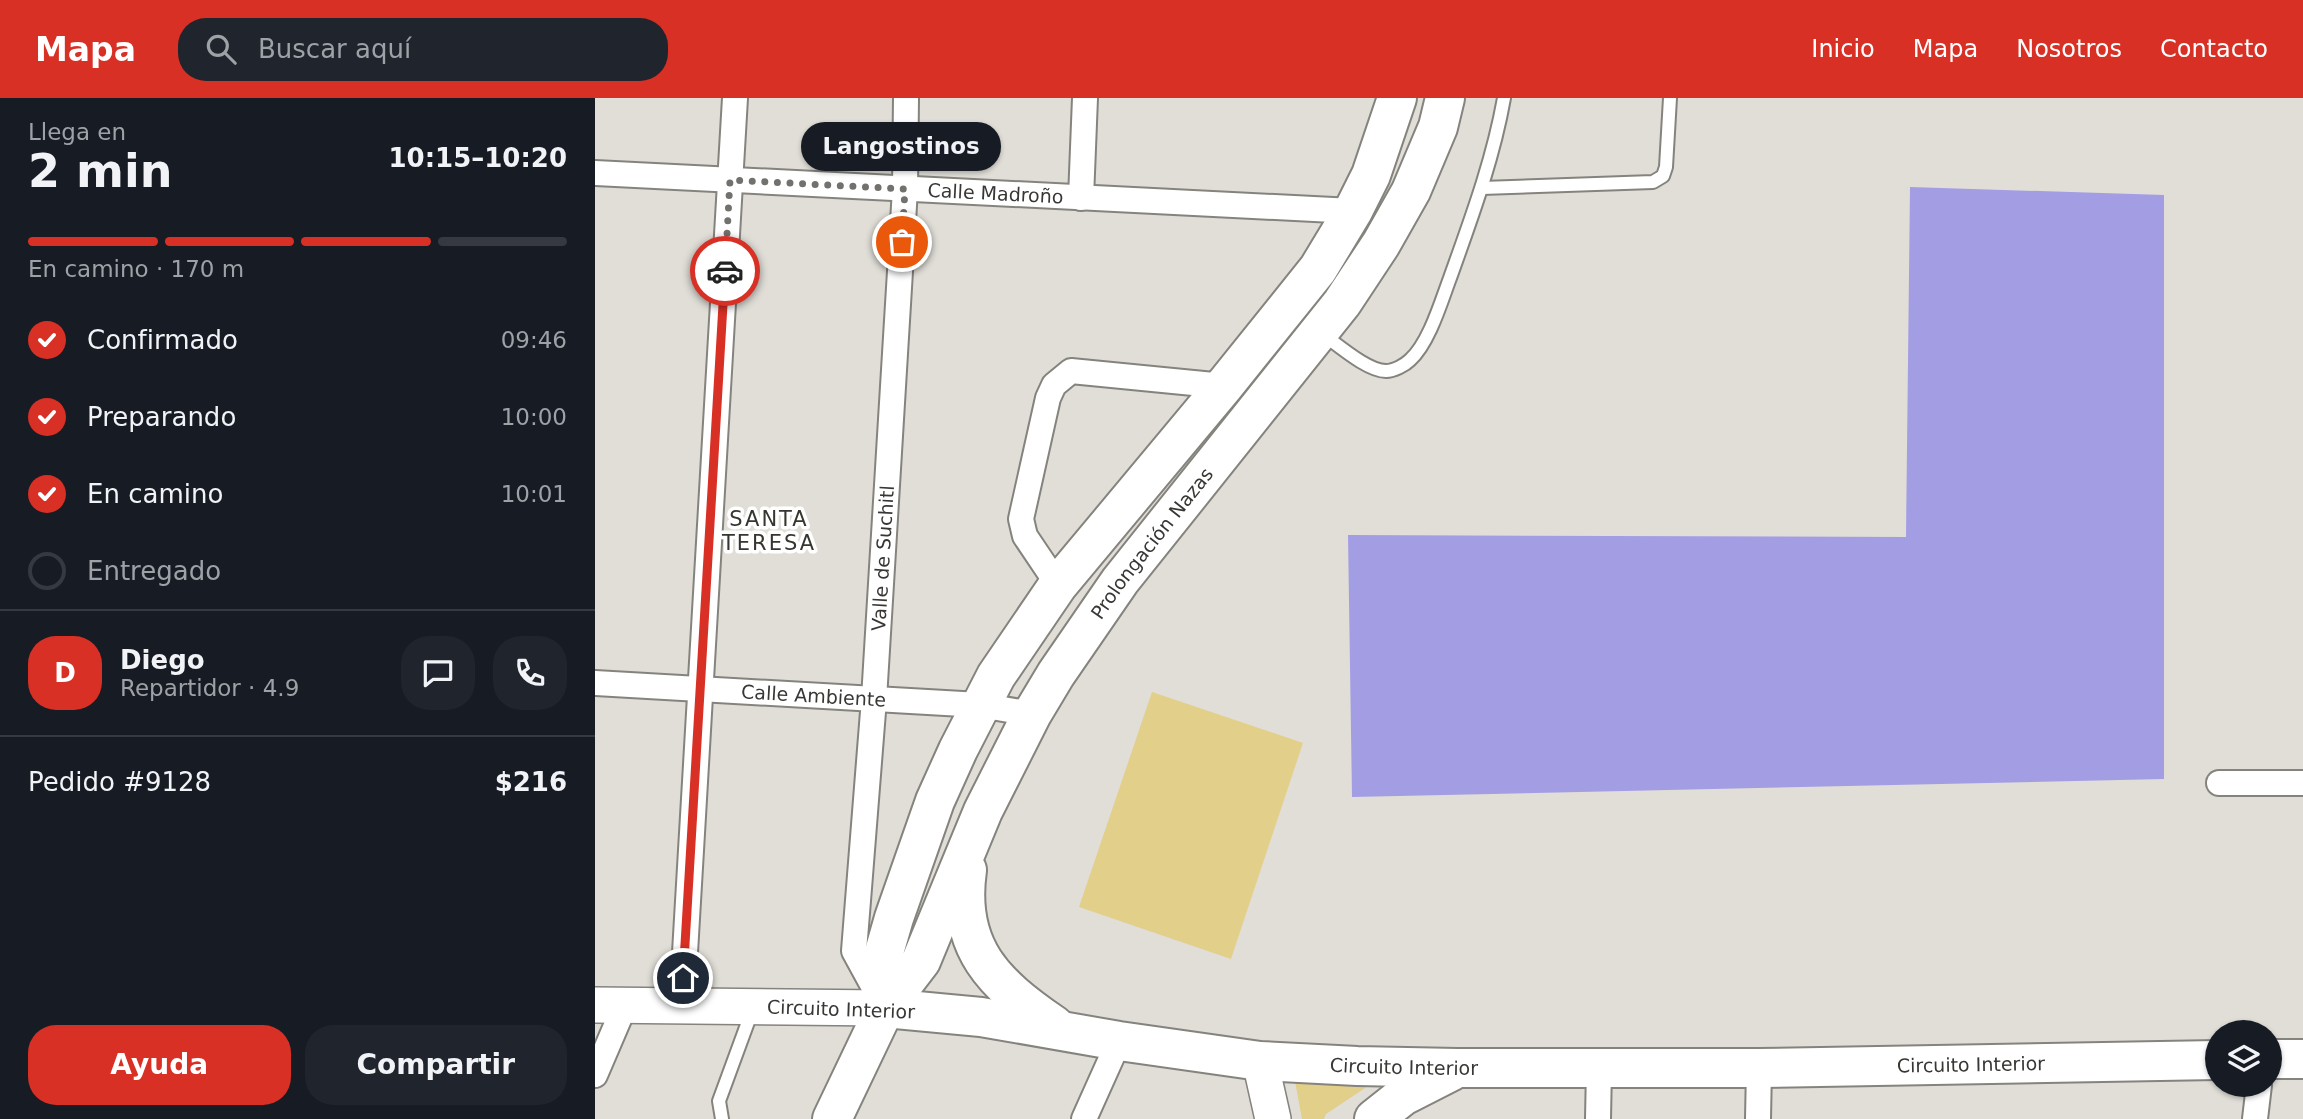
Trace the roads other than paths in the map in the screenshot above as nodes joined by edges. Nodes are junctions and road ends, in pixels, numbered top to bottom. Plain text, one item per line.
1 (735, 98) edge
2 (907, 98) edge
3 (1085, 98) edge
4 (1397, 98) edge
5 (1445, 98) edge
6 (1504, 98) edge
7 (1670, 98) edge
8 (595, 173) edge
9 (730, 180) junction
10 (1482, 188) junction
11 (905, 189) junction
12 (1081, 198) junction
13 (1353, 211) junction
14 (1306, 317) junction
15 (1224, 386) junction
16 (1058, 585) junction
17 (595, 683) edge
18 (700, 690) junction
19 (874, 699) junction
20 (980, 705) junction
21 (1033, 714) junction
22 (2219, 783) dead end
23 (2303, 783) edge
24 (970, 843) junction
25 (682, 1004) junction
26 (610, 1005) edge
27 (754, 1005) junction
28 (884, 1008) junction
29 (1062, 1030) junction
30 (1119, 1041) junction
31 (2282, 1059) edge
32 (2303, 1059) edge
33 (2205, 1060) edge
34 (1260, 1061) junction
35 (1457, 1068) junction
36 (1599, 1068) junction
37 (1759, 1068) junction
38 (595, 1075) edge
39 (2258, 1097) edge
40 (722, 1119) edge
41 (832, 1119) edge
42 (1084, 1119) edge
43 (1273, 1119) edge
44 (1374, 1119) edge
45 (1598, 1119) edge
46 (1758, 1119) edge
47 (2255, 1119) edge

1 - 9 street
2 - 11 street, Valle de Suchitl
3 - 12 street
4 - 13 main road, Prolongación Nazas
5 - 14 main road, Prolongación Nazas
6 - 10 lane
7 - 10 lane
8 - 9 street, Calle Madroño
9 - 11 street, Calle Madroño
9 - 18 street
10 - 14 lane
11 - 12 street, Calle Madroño
11 - 19 street, Valle de Suchitl
12 - 13 street, Calle Madroño
13 - 14 main road, Prolongación Nazas
14 - 15 main road, Prolongación Nazas
14 - 21 main road, Prolongación Nazas
15 - 16 main road, Prolongación Nazas
15 - 16 street
16 - 20 main road, Prolongación Nazas
17 - 18 street, Calle Ambiente
18 - 19 street, Calle Ambiente
18 - 25 street
19 - 20 street, Calle Ambiente
19 - 28 street, Valle de Suchitl
20 - 21 street, Calle Ambiente
20 - 28 main road, Prolongación Nazas
21 - 24 main road, Prolongación Nazas
22 - 23 street
24 - 28 main road, Prolongación Nazas
24 - 29 main road
25 - 26 main road, Circuito Interior
25 - 27 main road, Circuito Interior
26 - 38 street
27 - 28 main road, Circuito Interior
27 - 40 lane
28 - 29 main road, Circuito Interior
28 - 41 main road, Prolongación Nazas
29 - 30 main road, Circuito Interior
30 - 34 main road, Circuito Interior
30 - 42 street
31 - 32 main road
33 - 37 main road, Circuito Interior
34 - 35 main road, Circuito Interior
34 - 43 main road
35 - 36 main road, Circuito Interior
35 - 44 main road
36 - 37 main road, Circuito Interior
36 - 45 street
37 - 46 street
39 - 47 street

